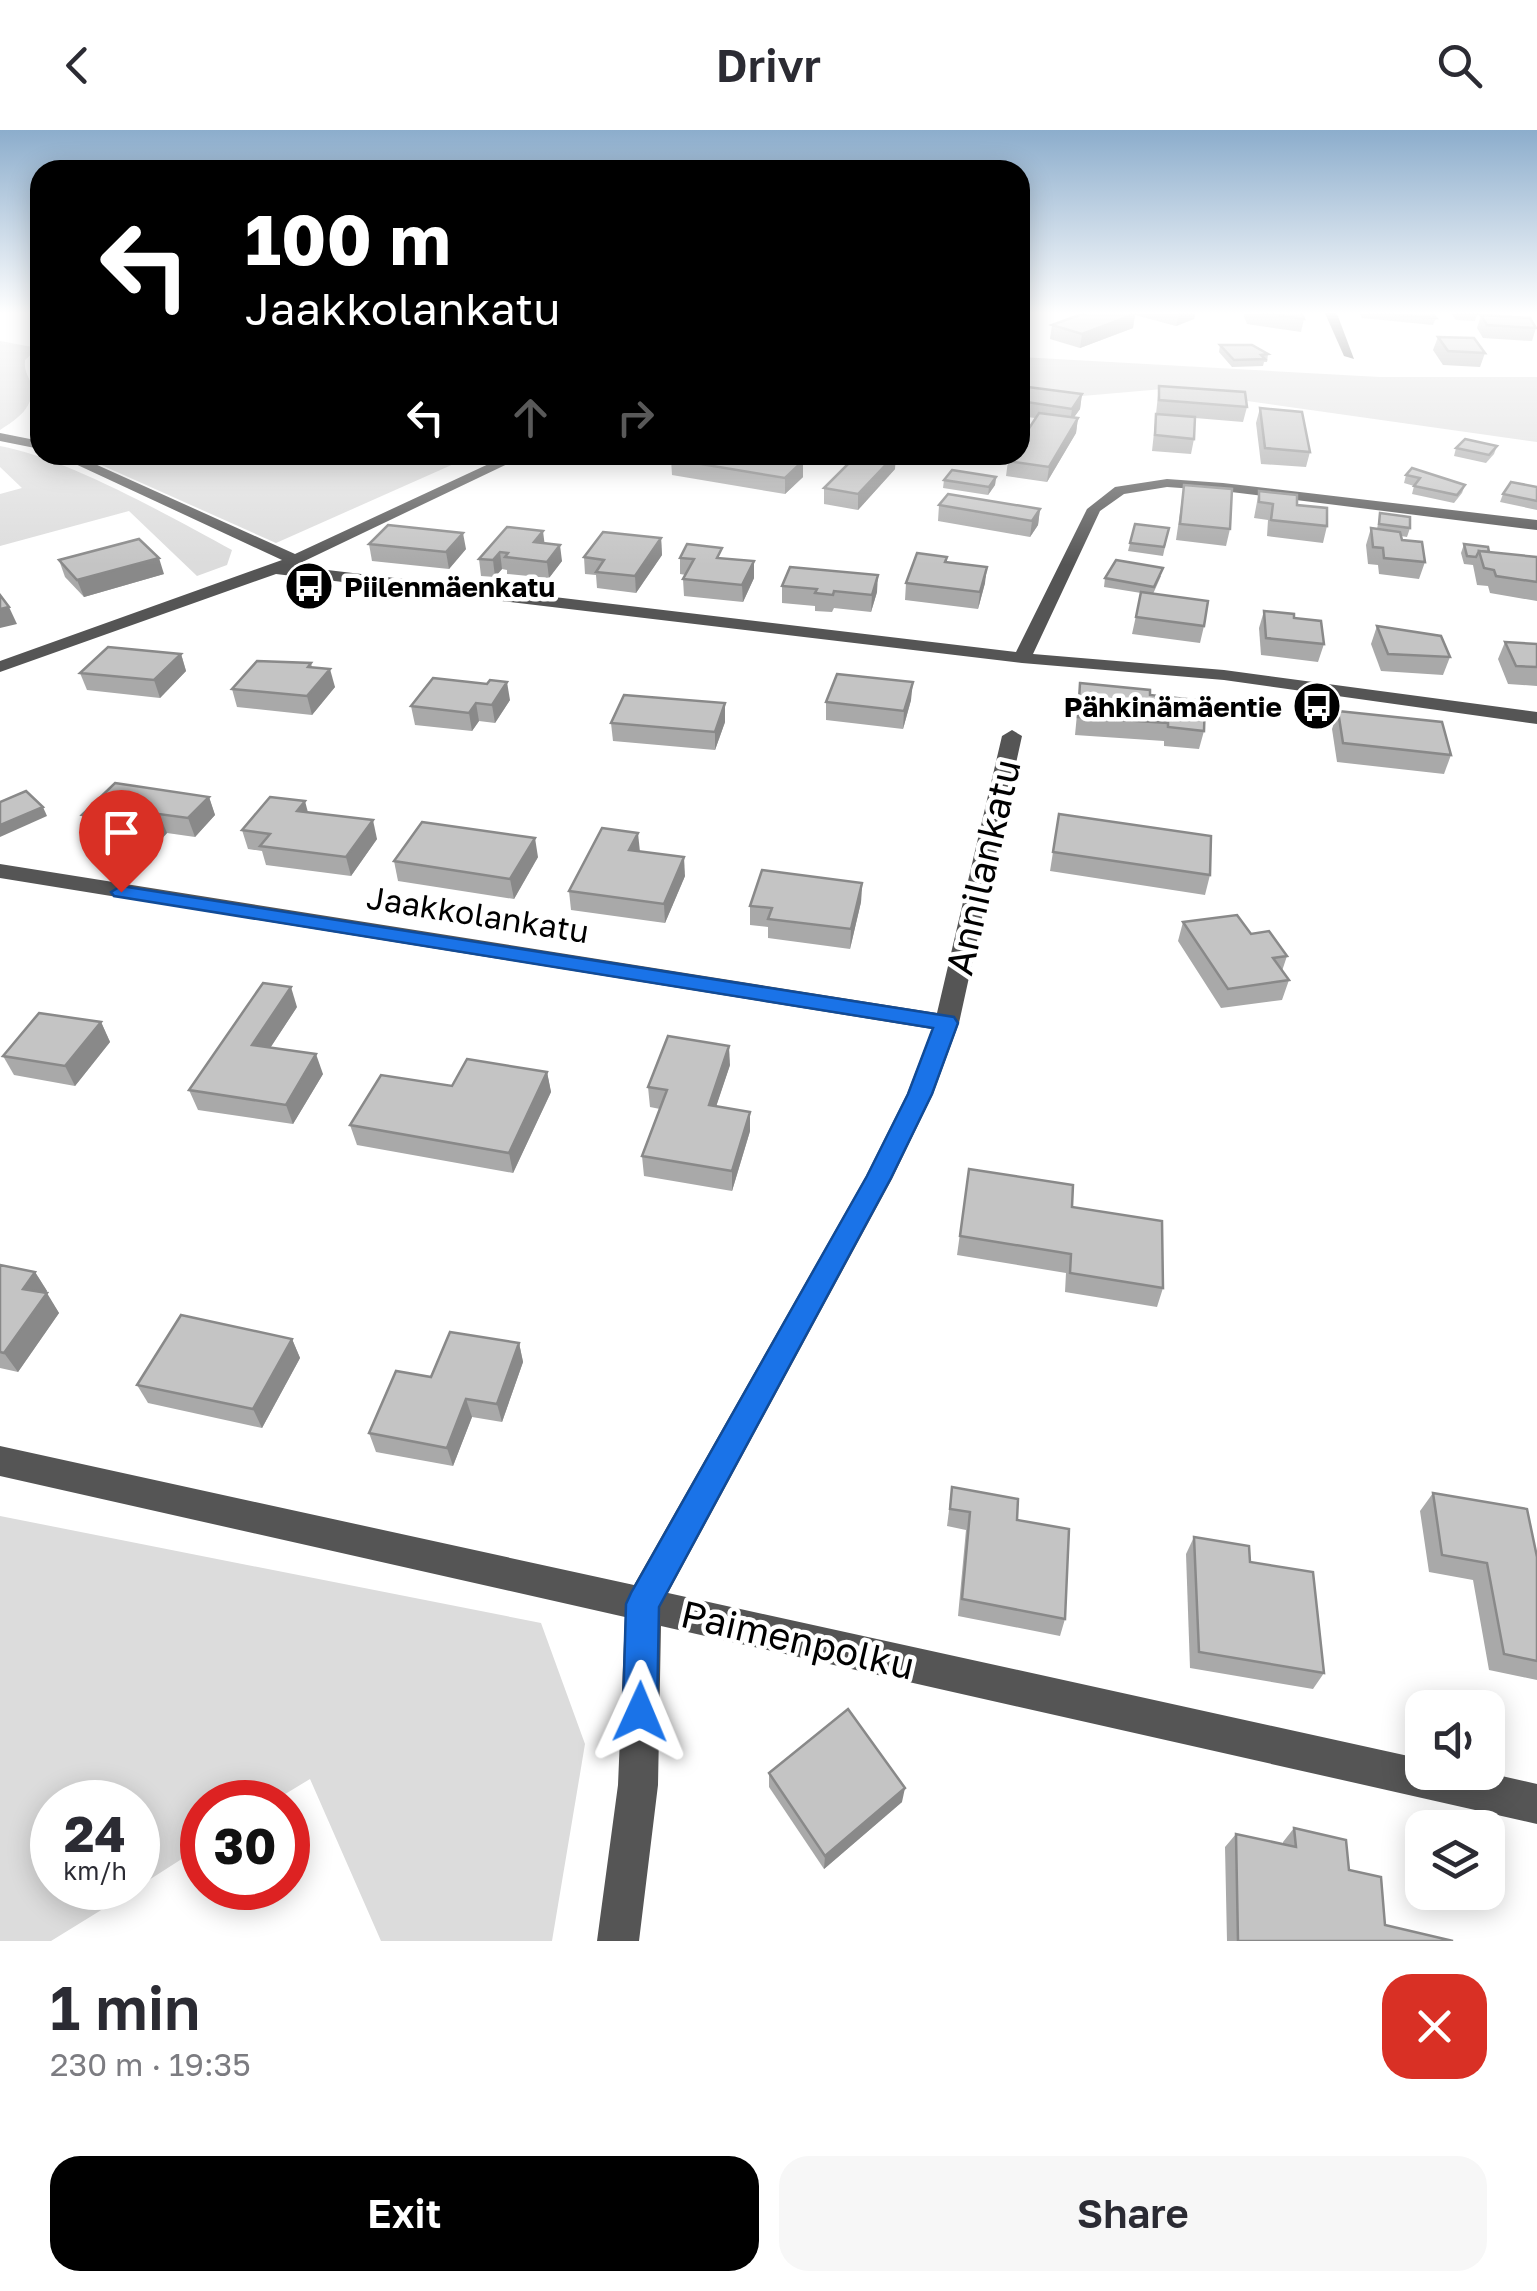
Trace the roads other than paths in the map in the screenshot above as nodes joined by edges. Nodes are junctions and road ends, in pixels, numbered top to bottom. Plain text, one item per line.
1 (0, 437) edge
2 (30, 444) edge
3 (85, 465) edge
4 (498, 465) edge
5 (1537, 525) edge
6 (295, 560) junction
7 (275, 569) junction
8 (1022, 658) junction
9 (0, 667) edge
10 (1537, 718) edge
11 (1012, 736) dead end
12 (0, 870) edge
13 (946, 1023) junction
14 (0, 1461) edge
15 (642, 1604) junction
16 (1537, 1804) edge
17 (618, 1941) edge

1 - 2 street
3 - 6 street
4 - 6 street
5 - 8 street
6 - 7 street
7 - 8 street
7 - 9 street
8 - 10 street
11 - 13 street, Annilankatu
12 - 13 street, Jaakkolankatu
13 - 15 street, Annilankatu
14 - 15 street, Paimenpolku
15 - 16 street, Paimenpolku
15 - 17 street, Annilankatu

